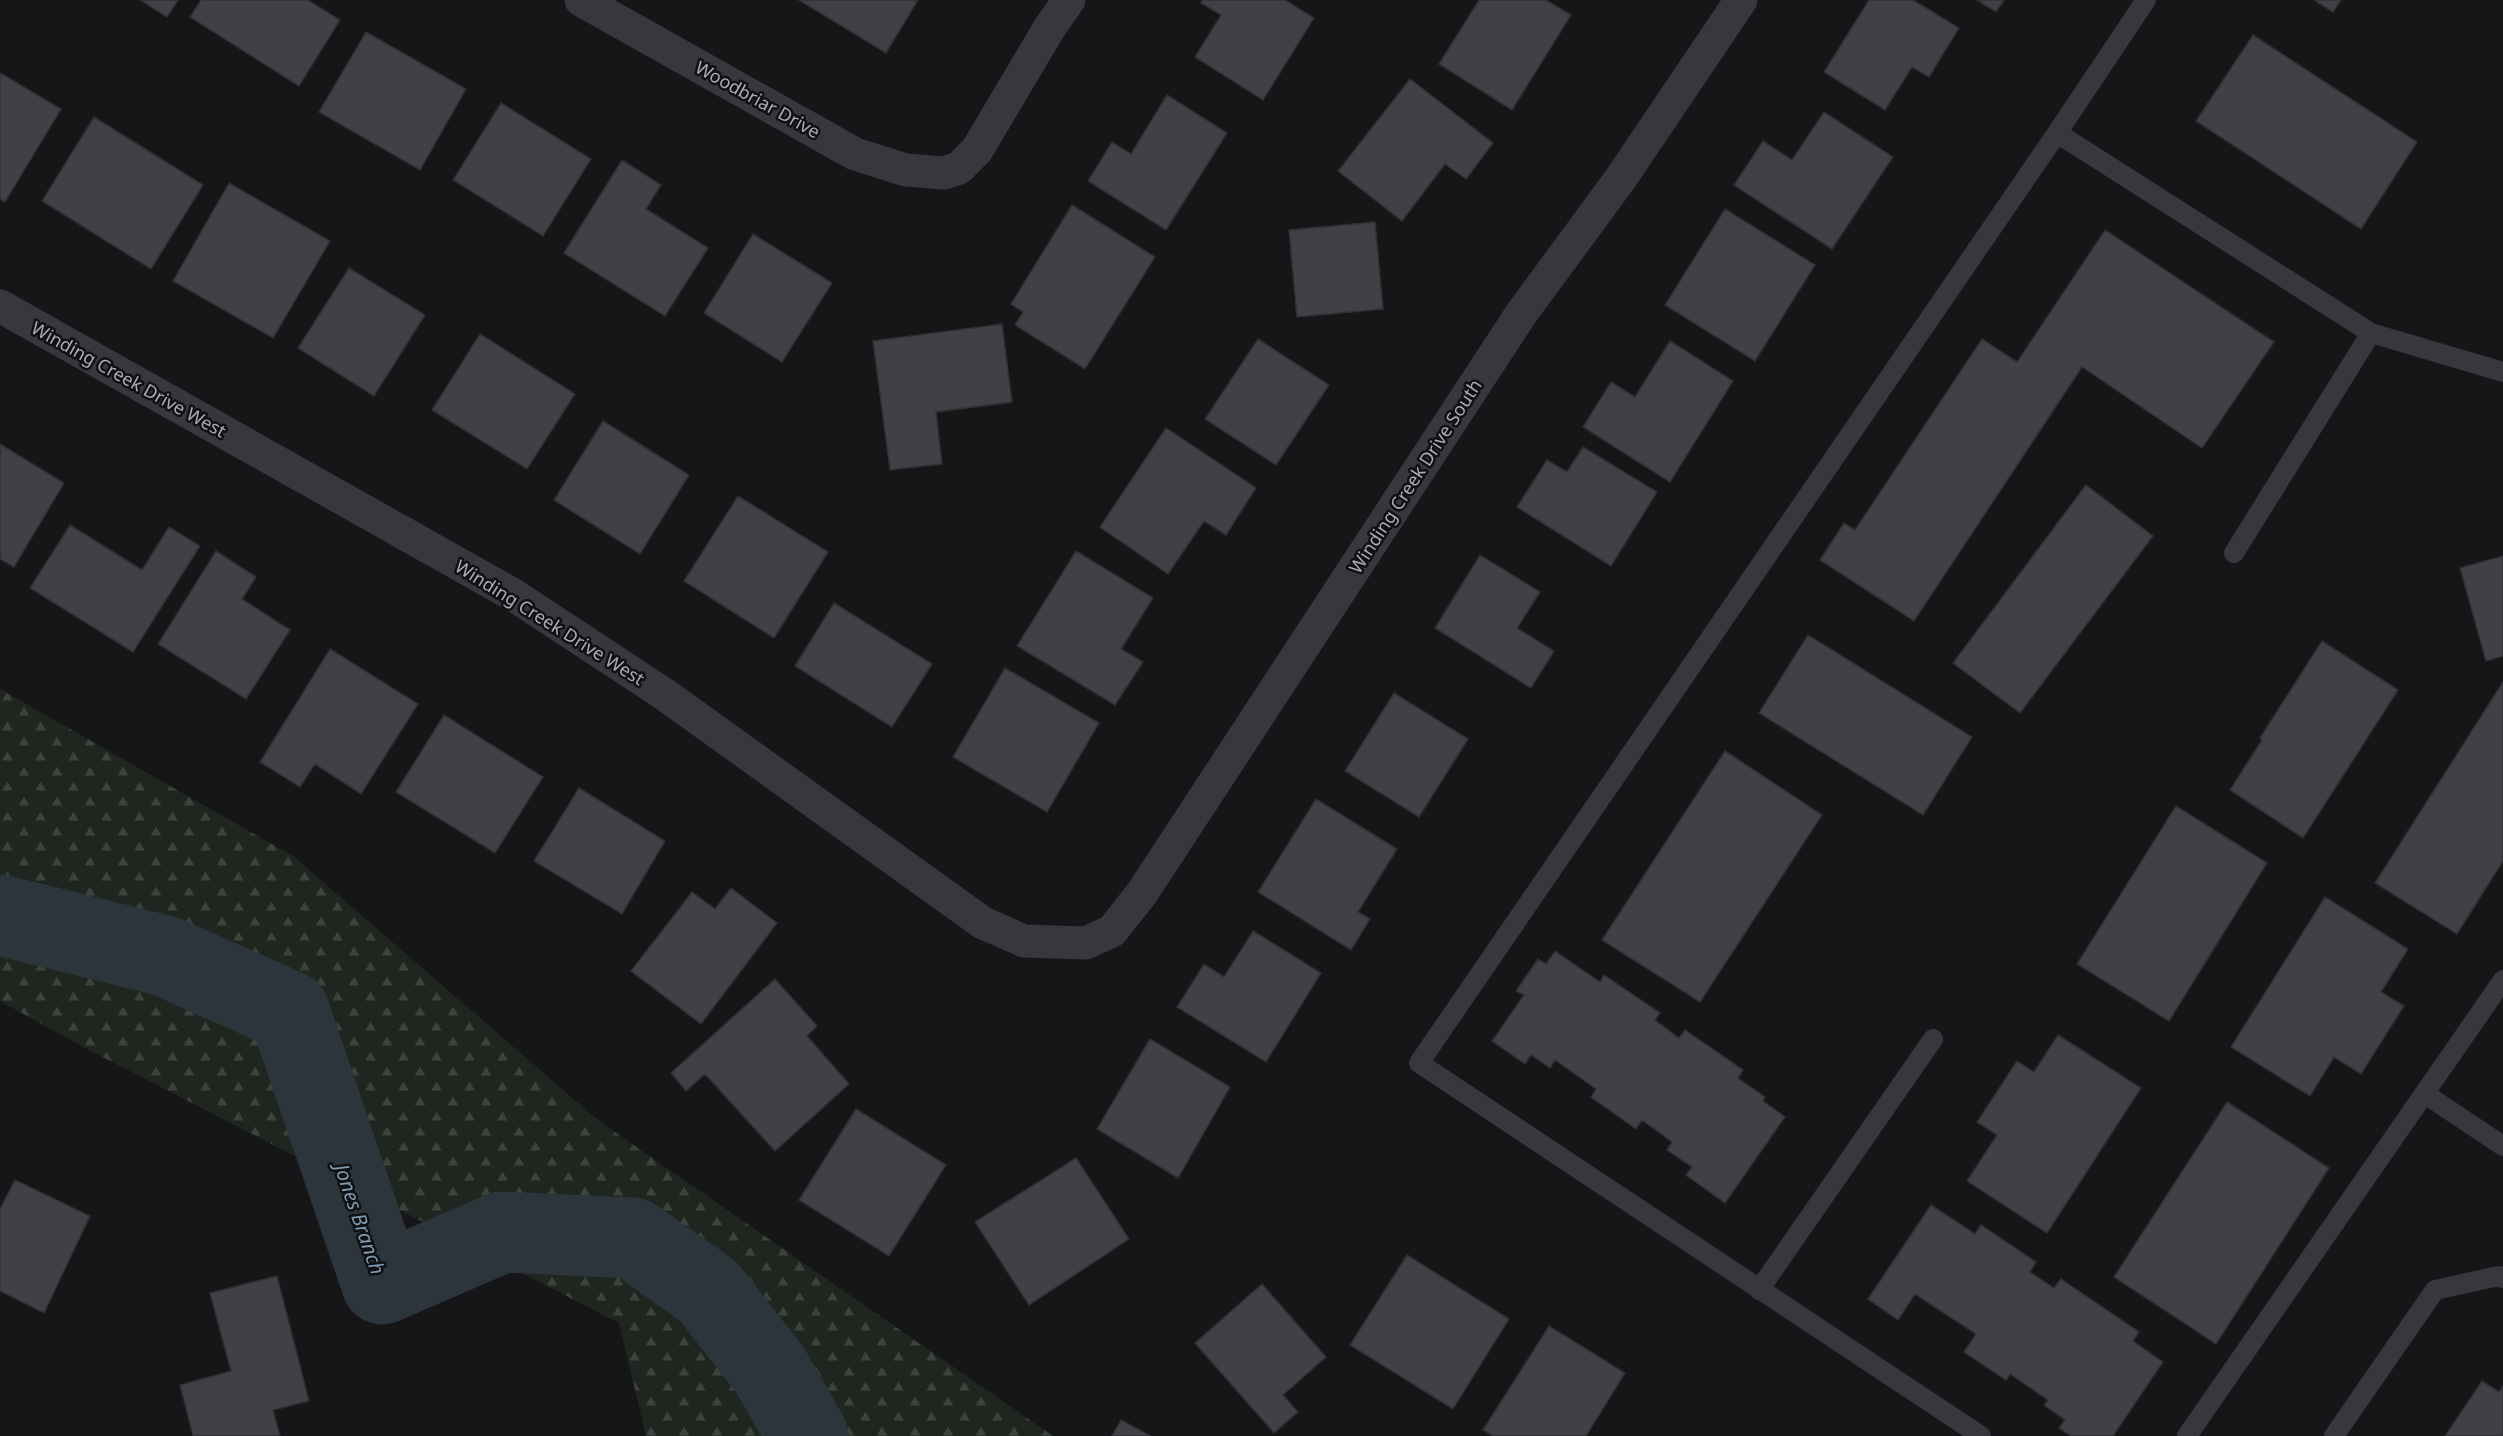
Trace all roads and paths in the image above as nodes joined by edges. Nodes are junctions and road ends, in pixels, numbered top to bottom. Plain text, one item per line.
1 (581, 0) edge
2 (1069, 0) edge
3 (1740, 0) edge
4 (2146, 0) edge
5 (2057, 133) junction
6 (0, 306) edge
7 (2371, 333) junction
8 (2503, 372) edge
9 (2234, 553) dead end
10 (1086, 943) joint
11 (2503, 981) edge
12 (1934, 1039) dead end
13 (2425, 1094) junction
14 (2503, 1146) edge
15 (2503, 1278) edge
16 (1760, 1290) junction
17 (1981, 1436) edge
18 (2187, 1436) edge
19 (2334, 1436) edge

1 - 2 street, Woodbriar Drive
3 - 10 street, Winding Creek Drive South
4 - 5 lane
5 - 7 lane
5 - 16 lane
6 - 10 street, Winding Creek Drive West
7 - 8 lane
7 - 9 lane
11 - 13 lane
12 - 16 lane
13 - 14 lane
13 - 18 lane
15 - 19 lane
16 - 17 lane

